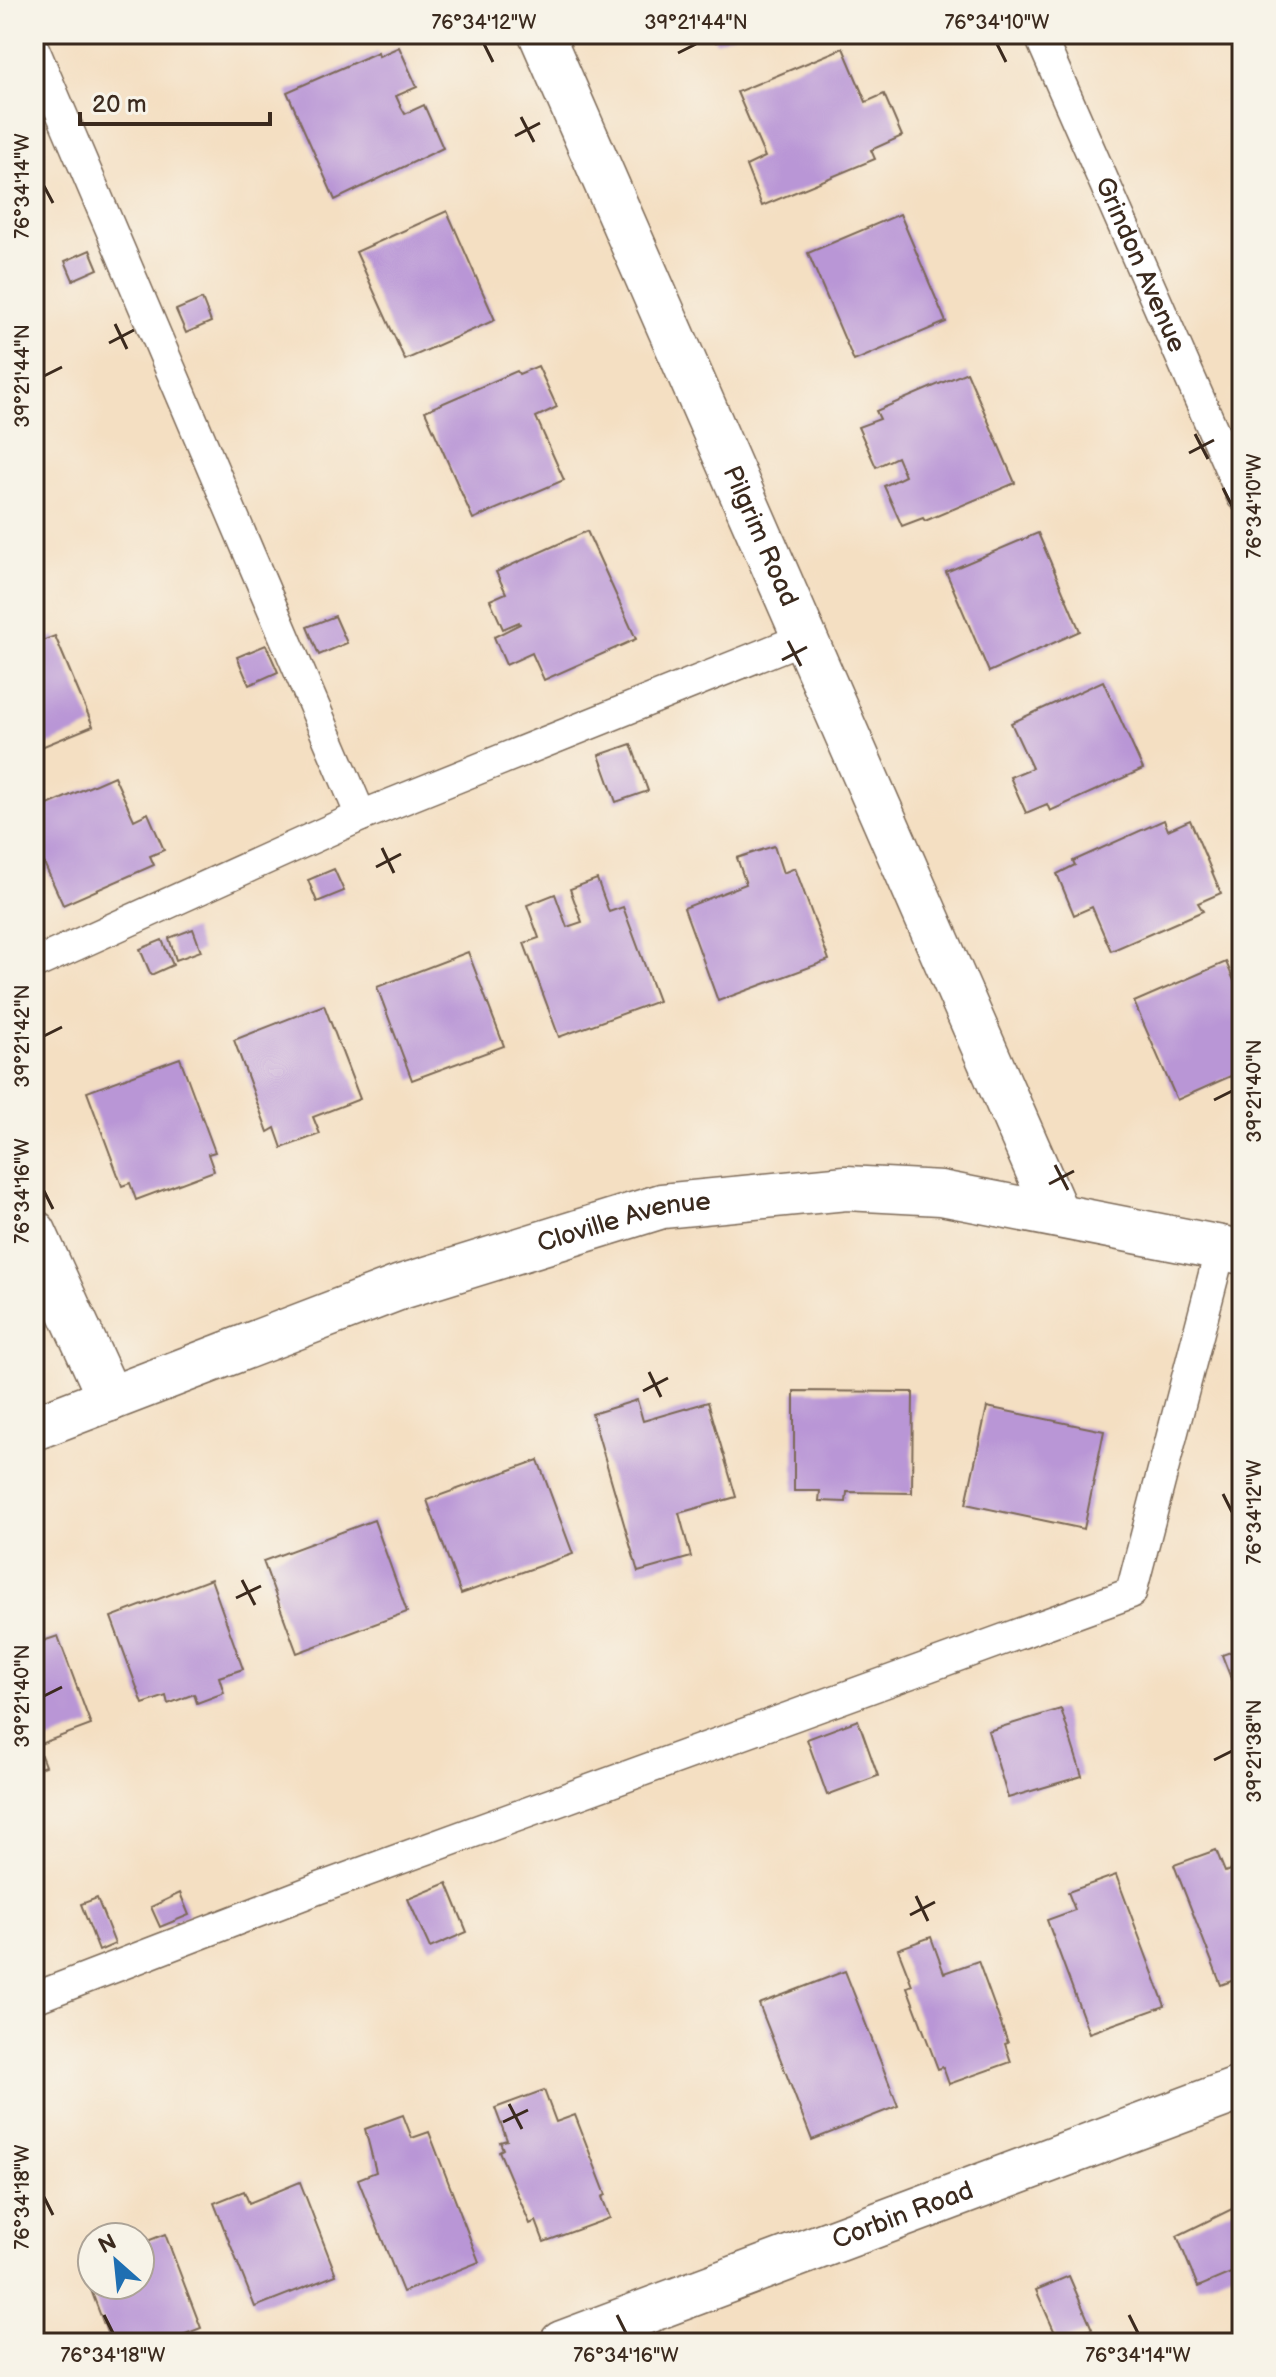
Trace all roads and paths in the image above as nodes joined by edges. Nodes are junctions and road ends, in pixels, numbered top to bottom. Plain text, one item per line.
1 (541, 34) edge
2 (1039, 34) edge
3 (34, 49) edge
4 (1242, 496) edge
5 (804, 638) junction
6 (361, 816) junction
7 (34, 964) edge
8 (1057, 1215) junction
9 (34, 1232) edge
10 (1232, 1250) edge
11 (110, 1399) junction
12 (34, 1428) edge
13 (34, 1998) edge
14 (1242, 2088) edge
15 (562, 2343) edge

1 - 5 street, Pilgrim Road
2 - 4 lane, Grindon Avenue
3 - 6 lane
5 - 6 lane
5 - 8 street, Pilgrim Road
6 - 7 lane
8 - 10 street, Cloville Avenue
8 - 11 street, Cloville Avenue
9 - 11 street
10 - 13 lane
11 - 12 street, Cloville Avenue
14 - 15 street, Corbin Road

